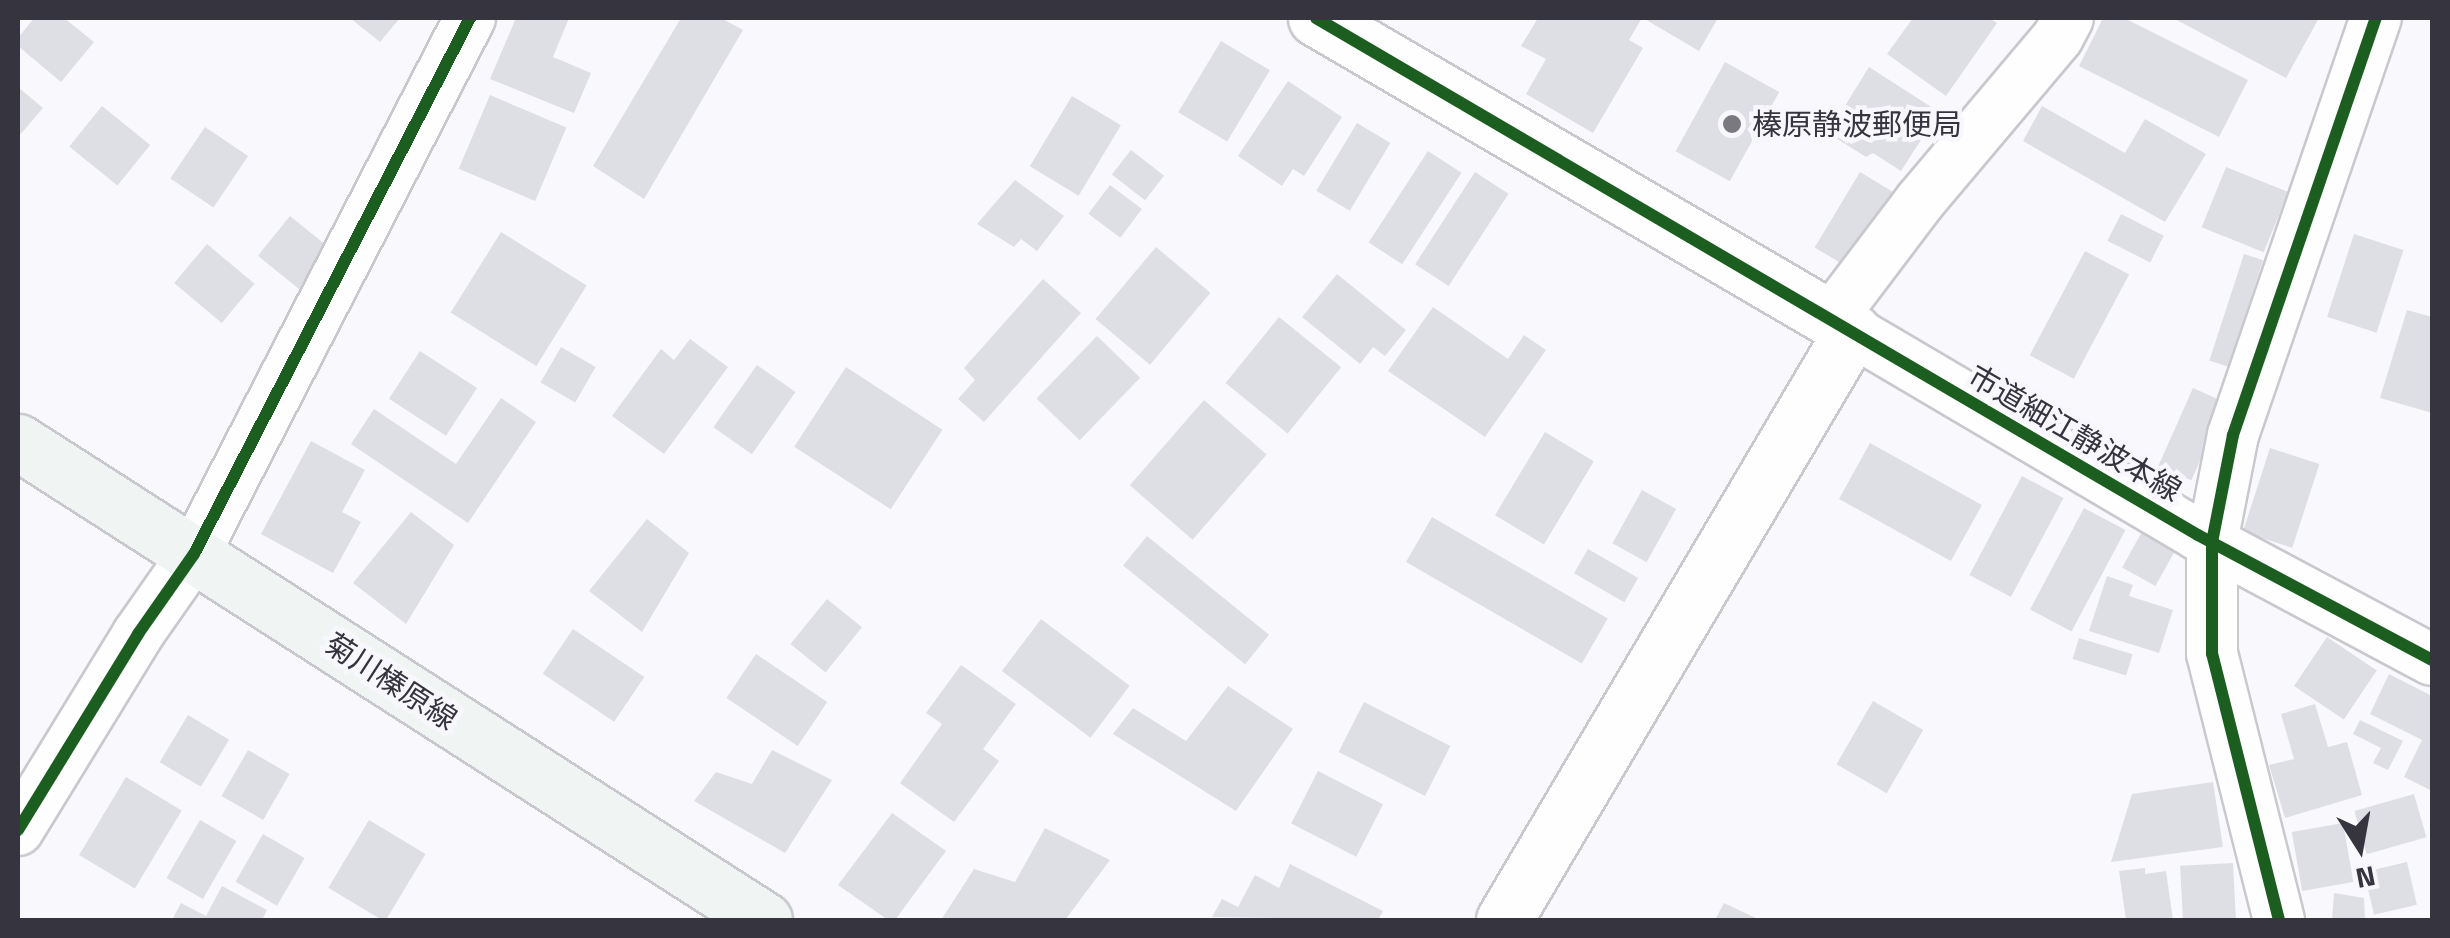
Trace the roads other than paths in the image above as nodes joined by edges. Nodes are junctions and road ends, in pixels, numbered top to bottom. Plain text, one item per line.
1 (470, 18) edge
2 (1316, 18) edge
3 (2068, 18) edge
4 (2376, 18) edge
5 (1841, 326) junction
6 (18, 442) edge
7 (2212, 542) junction
8 (194, 554) junction
9 (2432, 660) edge
10 (31, 771) edge
11 (18, 830) edge
12 (752, 917) edge
13 (1504, 920) edge
14 (2279, 920) edge

1 - 8 street
2 - 5 street
3 - 5 street
4 - 7 street
5 - 7 street, 市道細江静波本線
5 - 13 street
6 - 8 main road, 菊川榛原線
7 - 9 street, 市道細江静波本線
7 - 14 street
8 - 10 street
8 - 12 main road, 菊川榛原線
10 - 11 street

